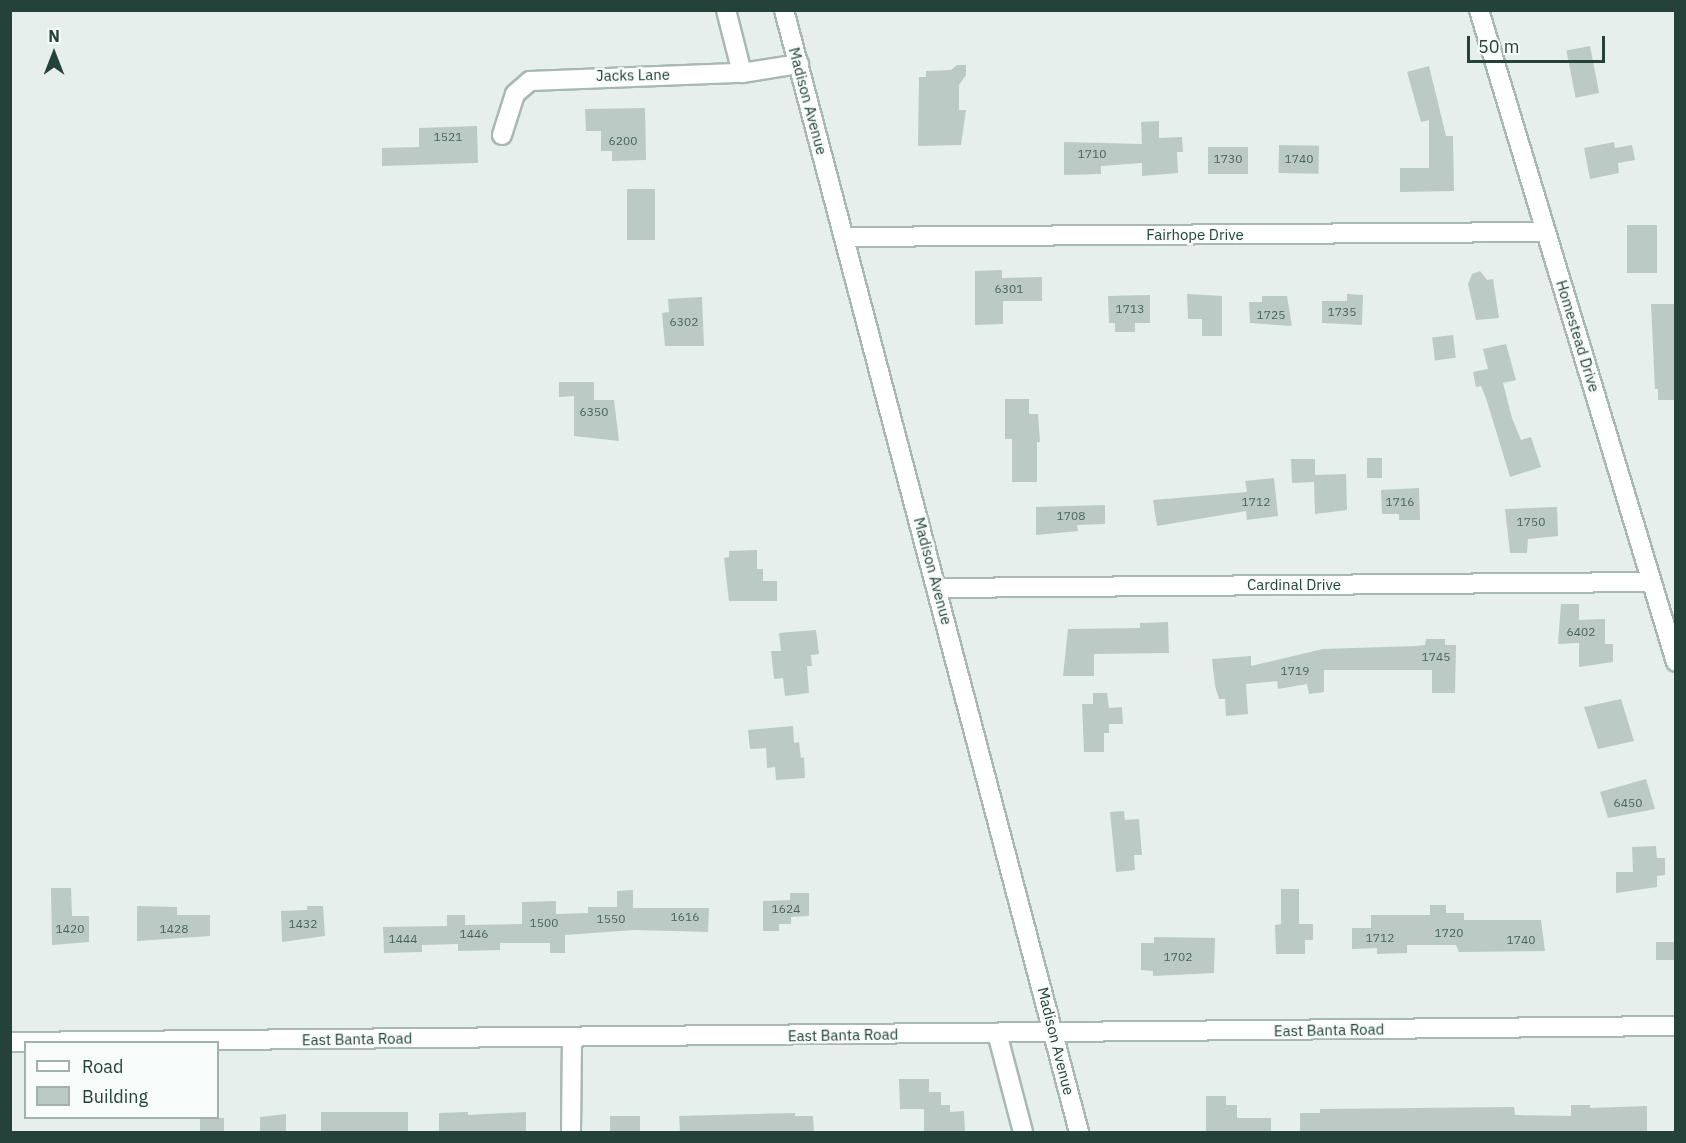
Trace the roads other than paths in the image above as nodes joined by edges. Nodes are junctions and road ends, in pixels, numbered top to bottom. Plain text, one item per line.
1 (726, 10) edge
2 (784, 10) edge
3 (1479, 10) edge
4 (799, 64) junction
5 (742, 73) junction
6 (502, 135) dead end
7 (1546, 232) junction
8 (844, 237) junction
9 (1652, 582) junction
10 (937, 588) junction
11 (1676, 662) edge
12 (1676, 1026) edge
13 (997, 1033) junction
14 (1054, 1033) junction
15 (572, 1038) junction
16 (150, 1041) edge
17 (571, 1132) edge
18 (1023, 1132) edge
19 (1079, 1132) edge

1 - 5 street
2 - 4 street, Madison Avenue
3 - 7 street, Homestead Drive
4 - 5 street, Jacks Lane
4 - 8 street, Madison Avenue
5 - 6 street, Jacks Lane
7 - 8 street, Fairhope Drive
7 - 9 street, Homestead Drive
8 - 10 street, Madison Avenue
9 - 10 street, Cardinal Drive
9 - 11 street, Homestead Drive
10 - 14 street, Madison Avenue
12 - 14 street, East Banta Road
13 - 14 street, East Banta Road
13 - 15 street, East Banta Road
13 - 18 street
14 - 19 street, Madison Avenue
15 - 16 street, East Banta Road
15 - 17 street

